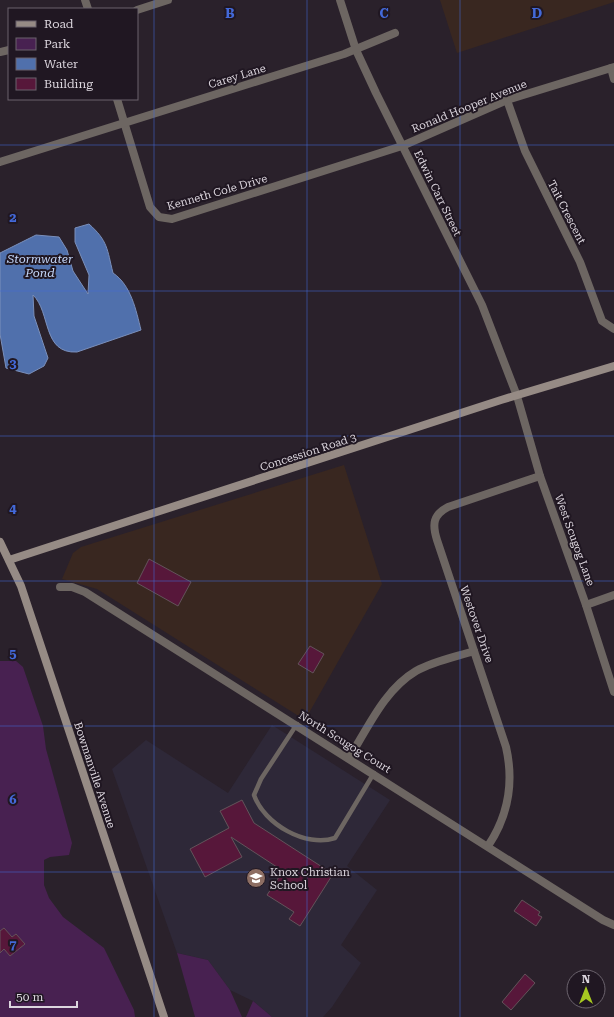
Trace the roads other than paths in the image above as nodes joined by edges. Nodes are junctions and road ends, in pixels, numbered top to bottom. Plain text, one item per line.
1 (168, 0) edge
2 (340, 0) edge
3 (138, 10) edge
4 (395, 33) dead end
5 (356, 50) junction
6 (613, 68) edge
7 (614, 79) edge
8 (116, 100) edge
9 (507, 100) junction
10 (124, 124) junction
11 (402, 146) junction
12 (0, 162) edge
13 (614, 329) edge
14 (614, 366) edge
15 (517, 396) junction
16 (540, 476) junction
17 (0, 542) edge
18 (9, 560) junction
19 (60, 587) dead end
20 (614, 595) edge
21 (586, 604) junction
22 (474, 651) junction
23 (614, 692) edge
24 (297, 724) junction
25 (349, 758) junction
26 (374, 773) junction
27 (488, 846) junction
28 (614, 925) edge
29 (164, 1017) edge

1 - 3 street
2 - 5 street, Edwin Carr Street
4 - 5 street, Carey Lane
5 - 10 street, Carey Lane
5 - 11 street, Edwin Carr Street
6 - 7 street
6 - 9 street, Ronald Hooper Avenue
8 - 10 street, Kenneth Cole Drive
9 - 11 street, Ronald Hooper Avenue
9 - 13 street, Tait Crescent
10 - 11 street, Kenneth Cole Drive
10 - 12 street, Carey Lane
11 - 15 street, Edwin Carr Street
14 - 15 street, Concession Road 3
15 - 16 street, West Scugog Lane
15 - 18 street, Concession Road 3
16 - 21 street, West Scugog Lane
16 - 22 street, Westover Drive
17 - 18 street, Bowmanville Avenue
18 - 29 street, Bowmanville Avenue
19 - 24 street, North Scugog Court
20 - 21 street
21 - 23 street, West Scugog Lane
22 - 25 street
22 - 27 street, Westover Drive
24 - 25 street, North Scugog Court
24 - 26 lane
25 - 26 street, North Scugog Court
26 - 27 street, North Scugog Court
27 - 28 street, North Scugog Court

